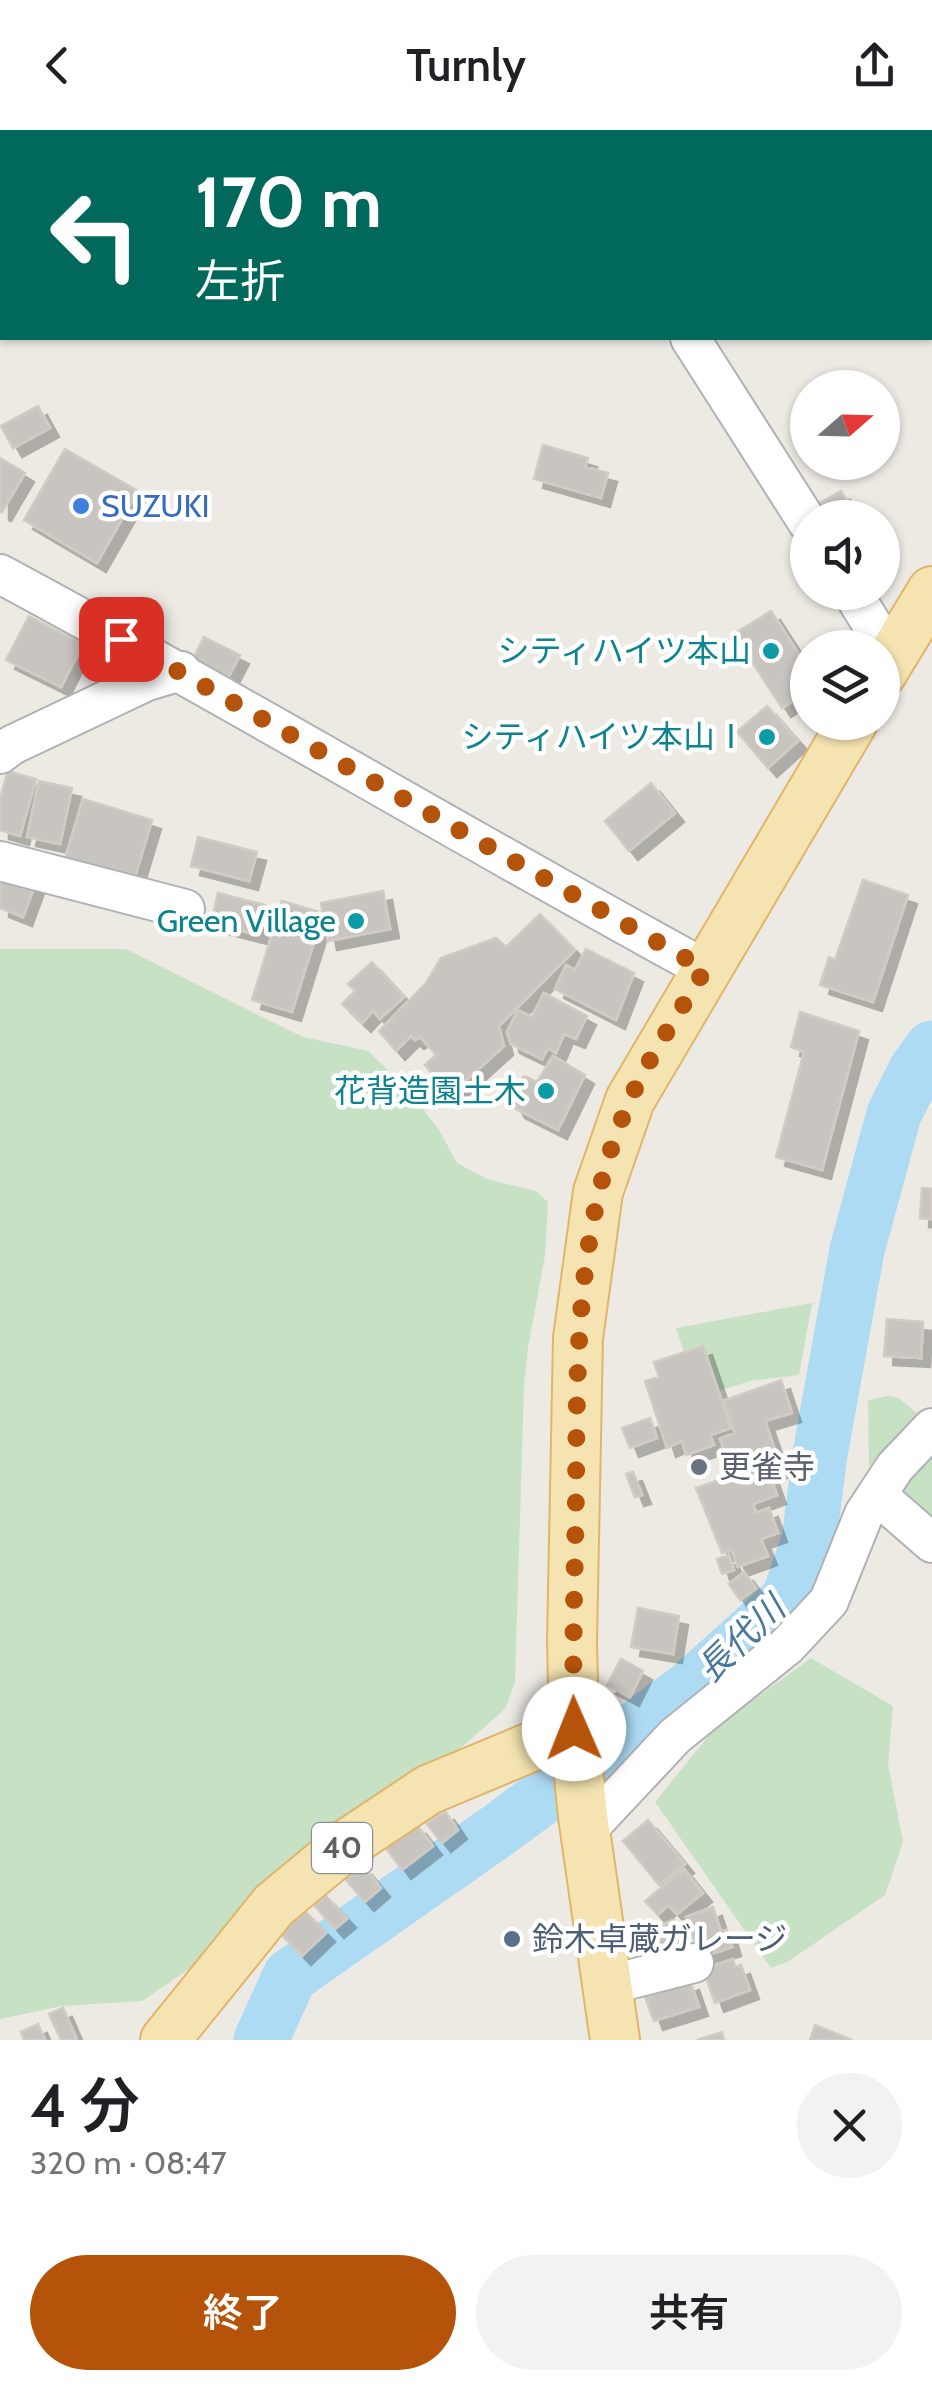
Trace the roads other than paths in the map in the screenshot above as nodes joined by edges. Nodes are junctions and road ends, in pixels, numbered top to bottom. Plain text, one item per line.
1 (691, 340) edge
2 (794, 500) edge
3 (0, 574) edge
4 (932, 591) edge
5 (900, 645) edge
6 (181, 671) junction
7 (842, 740) edge
8 (0, 754) edge
9 (0, 862) edge
10 (185, 909) dead end
11 (705, 969) junction
12 (932, 1428) edge
13 (877, 1495) junction
14 (932, 1542) edge
15 (575, 1738) junction
16 (584, 1824) junction
17 (694, 1962) dead end
18 (608, 1985) junction
19 (168, 2039) edge
20 (614, 2040) edge

1 - 2 street
3 - 6 street
4 - 5 main road
6 - 8 street
6 - 11 street
7 - 11 main road
9 - 10 street
11 - 15 main road
12 - 13 street
13 - 14 street
13 - 16 street
15 - 16 main road
15 - 19 main road, 40
16 - 18 main road
17 - 18 street
18 - 20 main road

